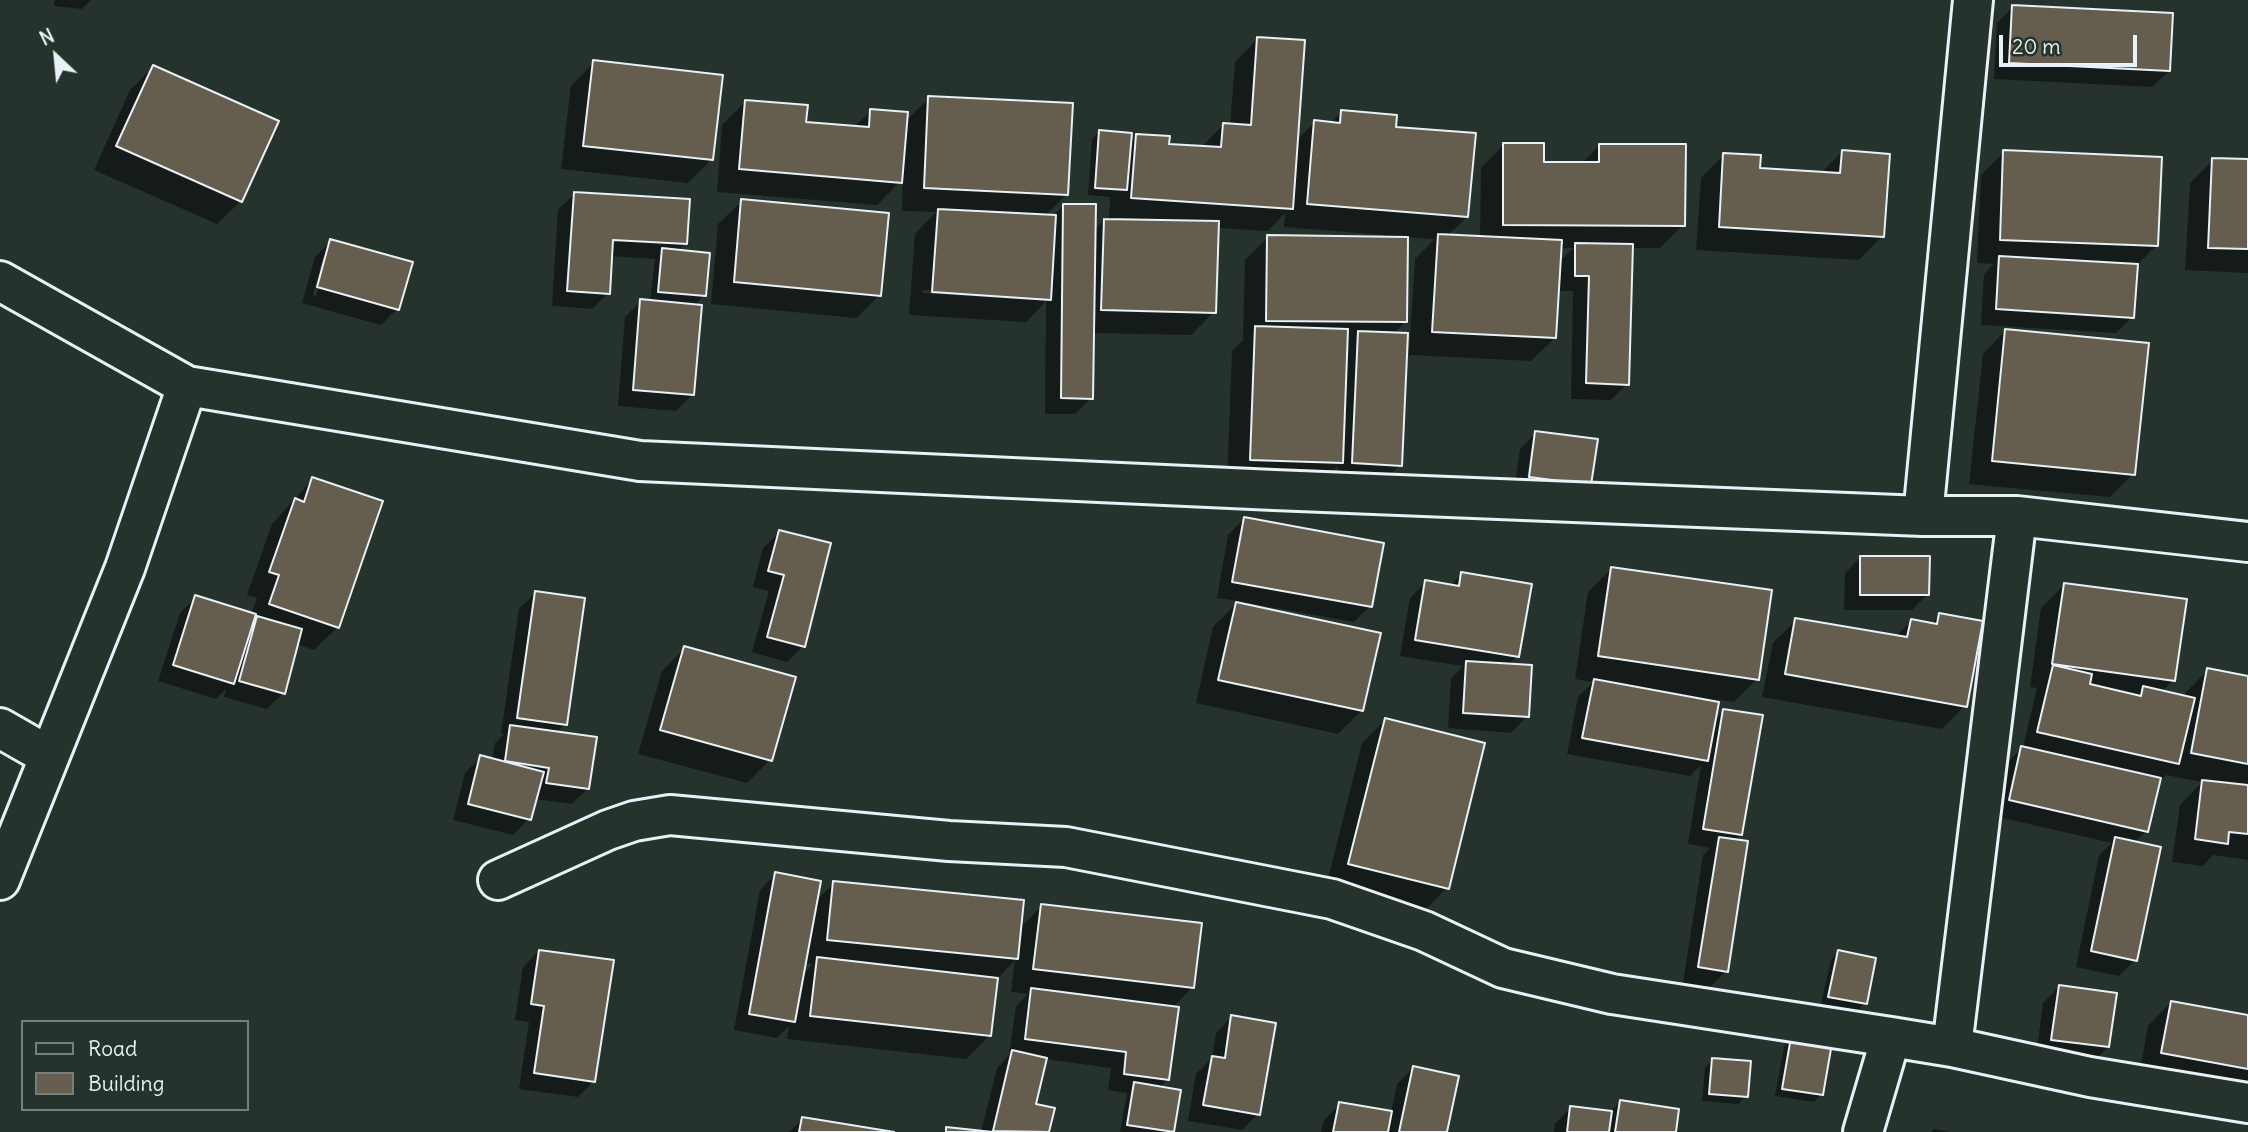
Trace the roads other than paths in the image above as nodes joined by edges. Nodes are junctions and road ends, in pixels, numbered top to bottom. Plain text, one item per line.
1 (1973, 0) edge
2 (0, 281) edge
3 (187, 386) junction
4 (1923, 516) junction
5 (2017, 516) junction
6 (2248, 542) edge
7 (0, 728) edge
8 (49, 756) junction
9 (0, 880) edge
10 (498, 880) dead end
11 (1891, 1037) junction
12 (1952, 1047) junction
13 (2248, 1103) edge
14 (1863, 1132) edge

1 - 4 street
2 - 3 street
3 - 4 street
3 - 8 street
4 - 5 street
5 - 6 street
5 - 12 street
7 - 8 street
8 - 9 street
10 - 11 street
11 - 12 street
11 - 14 street
12 - 13 street

